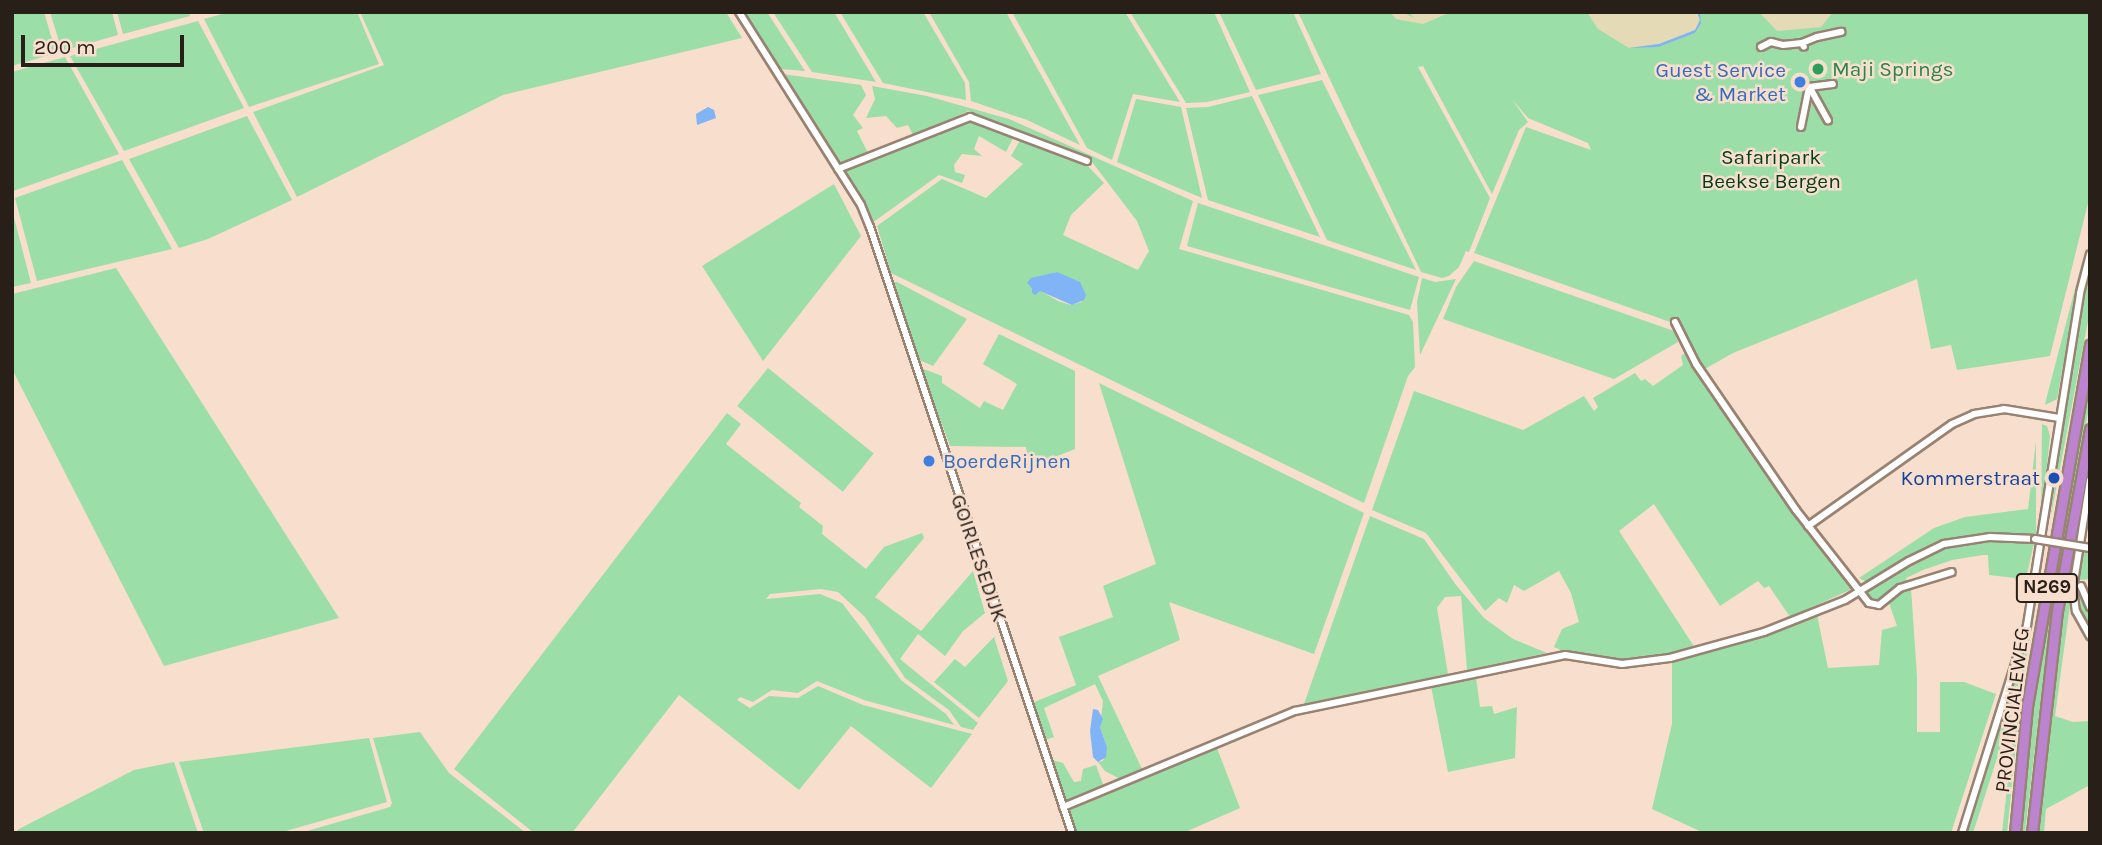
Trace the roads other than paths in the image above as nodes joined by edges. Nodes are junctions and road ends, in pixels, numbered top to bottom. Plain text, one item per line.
1 (739, 12) edge
2 (1841, 32) dead end
3 (1761, 47) dead end
4 (1833, 84) dead end
5 (1809, 88) junction
6 (1828, 120) dead end
7 (1801, 127) dead end
8 (1087, 161) dead end
9 (838, 169) junction
10 (2090, 254) edge
11 (1675, 322) dead end
12 (2090, 344) edge
13 (2059, 418) junction
14 (2090, 429) edge
15 (2090, 480) edge
16 (1808, 526) junction
17 (2090, 548) edge
18 (1952, 572) dead end
19 (2090, 583) edge
20 (2081, 586) junction
21 (2073, 588) junction
22 (1860, 591) junction
23 (2090, 607) edge
24 (2090, 636) edge
25 (1063, 807) junction
26 (1072, 833) edge
27 (1962, 833) edge
28 (2015, 833) edge
29 (2032, 833) edge

1 - 9 street, GOIRLESEDIJK
2 - 3 street
4 - 5 street
5 - 6 street
5 - 7 street
8 - 9 street
9 - 25 street, GOIRLESEDIJK
10 - 13 street
11 - 16 street
12 - 28 highway, PROVINCIALEWEG / N269
13 - 16 street
13 - 27 street
14 - 29 highway, PROVINCIALEWEG / N269
15 - 21 street
16 - 22 street
17 - 22 street, bridge
18 - 22 street
19 - 20 street
20 - 21 street
20 - 23 street
21 - 24 street
22 - 25 street
25 - 26 street, GOIRLESEDIJK

